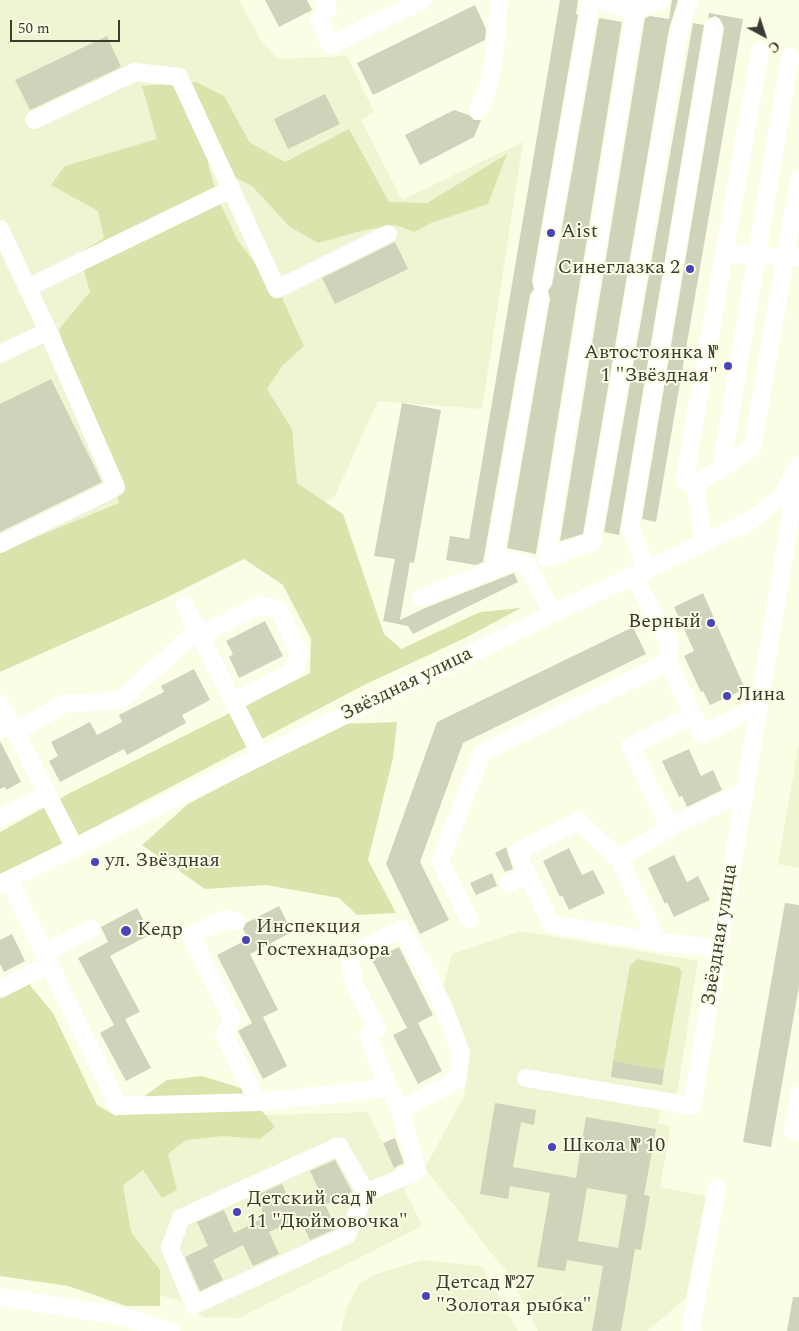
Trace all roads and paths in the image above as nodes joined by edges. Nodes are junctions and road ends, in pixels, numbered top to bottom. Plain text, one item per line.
1 (324, 0) edge
2 (423, 0) edge
3 (499, 0) edge
4 (590, 0) edge
5 (598, 0) edge
6 (661, 0) edge
7 (689, 0) edge
8 (635, 11) junction
9 (714, 27) dead end
10 (760, 52) dead end
11 (790, 56) dead end
12 (478, 110) dead end
13 (34, 120) dead end
14 (799, 180) edge
15 (230, 189) junction
16 (0, 230) edge
17 (388, 234) dead end
18 (725, 252) junction
19 (756, 256) junction
20 (792, 257) edge
21 (27, 288) junction
22 (48, 331) junction
23 (0, 354) edge
24 (799, 467) edge
25 (721, 468) junction
26 (695, 485) junction
27 (703, 543) junction
28 (0, 544) edge
29 (512, 562) junction
30 (640, 573) junction
31 (421, 598) dead end
32 (185, 606) dead end
33 (553, 614) junction
34 (197, 630) junction
35 (668, 662) junction
36 (234, 702) junction
37 (0, 704) edge
38 (757, 707) junction
39 (692, 714) junction
40 (5, 726) edge
41 (261, 756) junction
42 (744, 792) junction
43 (47, 795) junction
44 (0, 818) edge
45 (674, 825) junction
46 (75, 848) junction
47 (619, 859) junction
48 (527, 874) junction
49 (4, 882) edge
50 (508, 883) dead end
51 (469, 919) dead end
52 (236, 921) dead end
53 (91, 929) dead end
54 (658, 942) junction
55 (719, 948) junction
56 (47, 959) junction
57 (0, 989) edge
58 (526, 1078) dead end
59 (389, 1088) junction
60 (799, 1095) edge
61 (258, 1102) junction
62 (400, 1110) junction
63 (799, 1132) edge
64 (717, 1188) dead end
65 (366, 1193) junction
66 (0, 1296) edge
67 (124, 1324) edge
68 (170, 1331) edge
69 (693, 1331) edge

1 - 2 street
3 - 12 street
4 - 29 street
5 - 8 street
6 - 8 street
7 - 8 street
9 - 30 street
10 - 18 street
11 - 19 street
13 - 15 street
14 - 20 street
15 - 17 street
15 - 21 street
16 - 21 street
18 - 19 street
18 - 26 street
19 - 20 street
19 - 25 street
20 - 25 street
21 - 22 street
22 - 23 street
22 - 28 street
24 - 27 street, Звёздная улица
24 - 38 street, Звёздная улица
25 - 26 street
26 - 27 street
27 - 30 street, Звёздная улица
29 - 31 street
29 - 33 street
30 - 33 street, Звёздная улица
30 - 35 street
32 - 34 street
33 - 41 street, Звёздная улица
34 - 36 street
34 - 36 street
34 - 40 street
35 - 39 street
35 - 51 street
36 - 41 street
37 - 40 street
38 - 39 street
38 - 42 street, Звёздная улица
39 - 45 street
40 - 43 street
41 - 46 street, Звёздная улица
42 - 45 street
42 - 55 street, Звёздная улица
43 - 44 street
43 - 46 street
45 - 47 street
46 - 49 street, Звёздная улица
47 - 48 street
47 - 54 street
48 - 50 street
48 - 54 street
49 - 56 street
52 - 61 street
53 - 56 street
54 - 55 street
55 - 58 street, Звёздная улица
56 - 57 street
56 - 61 street
59 - 61 street
59 - 62 street
59 - 62 street
60 - 63 street
62 - 65 street
64 - 69 street
65 - 65 street
66 - 67 street
67 - 68 street

